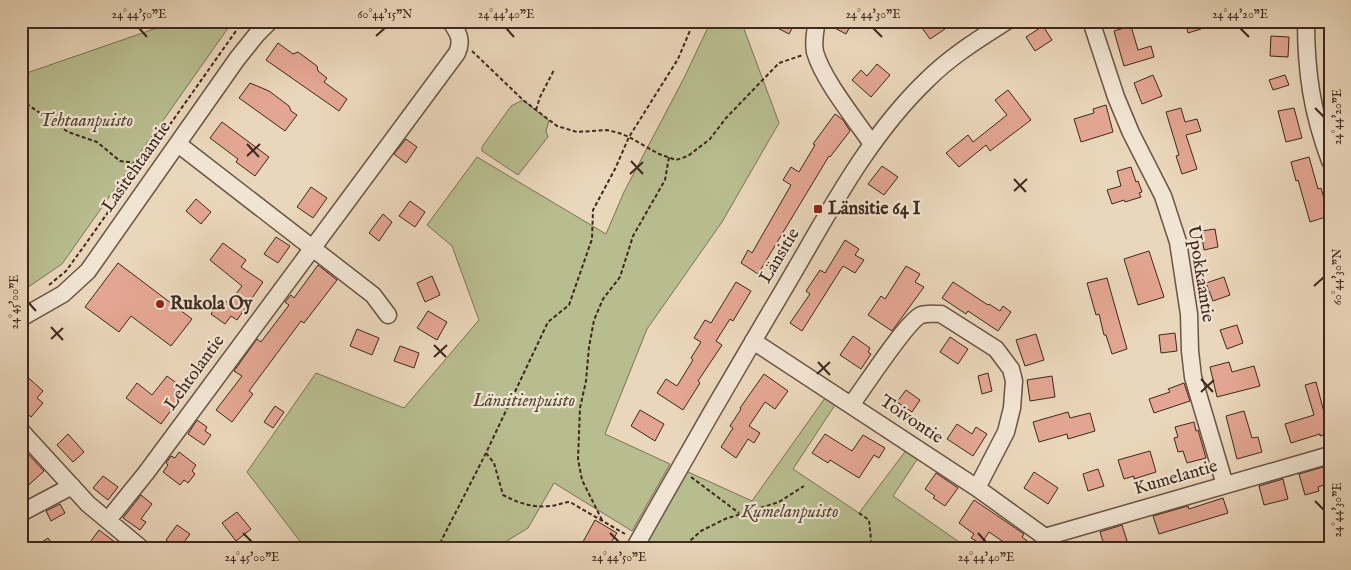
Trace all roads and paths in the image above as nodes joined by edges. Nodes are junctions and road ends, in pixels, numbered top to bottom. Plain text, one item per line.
1 (243, 21) edge
2 (270, 21) edge
3 (450, 21) edge
4 (694, 21) edge
5 (818, 21) edge
6 (1007, 21) edge
7 (1091, 21) edge
8 (1306, 21) edge
9 (461, 42) junction
10 (815, 51) junction
11 (554, 70) dead end
12 (21, 100) edge
13 (536, 110) junction
14 (629, 136) junction
15 (178, 144) junction
16 (872, 144) junction
17 (669, 157) junction
18 (1330, 161) edge
19 (143, 164) junction
20 (312, 248) junction
21 (46, 286) dead end
22 (388, 315) dead end
23 (21, 318) edge
24 (753, 341) junction
25 (851, 405) junction
26 (21, 431) edge
27 (486, 453) junction
28 (1330, 455) edge
29 (679, 468) junction
30 (1225, 485) junction
31 (72, 486) junction
32 (804, 486) dead end
33 (977, 488) junction
34 (21, 513) edge
35 (859, 513) dead end
36 (740, 514) junction
37 (108, 520) junction
38 (602, 520) junction
39 (1043, 543) edge
40 (636, 545) edge
41 (142, 549) edge
42 (437, 549) edge
43 (681, 549) edge
44 (872, 549) edge

1 - 19 path
2 - 15 street, Lasitehtaantie
3 - 9 street
4 - 14 path
5 - 10 street
6 - 16 street, Länsitie
7 - 30 street, Upokkaantie
8 - 18 street
9 - 13 path
9 - 20 street, Lehtolantie
10 - 16 street
10 - 17 path
11 - 13 path
12 - 19 path
13 - 14 path
14 - 17 path
14 - 27 path
15 - 20 street
15 - 23 street, Lasitehtaantie
16 - 24 street, Länsitie
17 - 38 path
19 - 21 path
20 - 22 street
20 - 37 street, Lehtolantie
24 - 25 street, Toivontie
24 - 29 street, Länsitie
25 - 33 street, Toivontie
25 - 33 street
26 - 31 street
27 - 38 path
27 - 42 path
28 - 30 street, Kumelantie
29 - 36 path
29 - 40 street, Länsitie
30 - 39 street, Kumelantie
31 - 34 street
31 - 37 street
32 - 36 path
33 - 39 street, Toivontie
35 - 44 path
36 - 43 path
37 - 41 street
38 - 40 path

